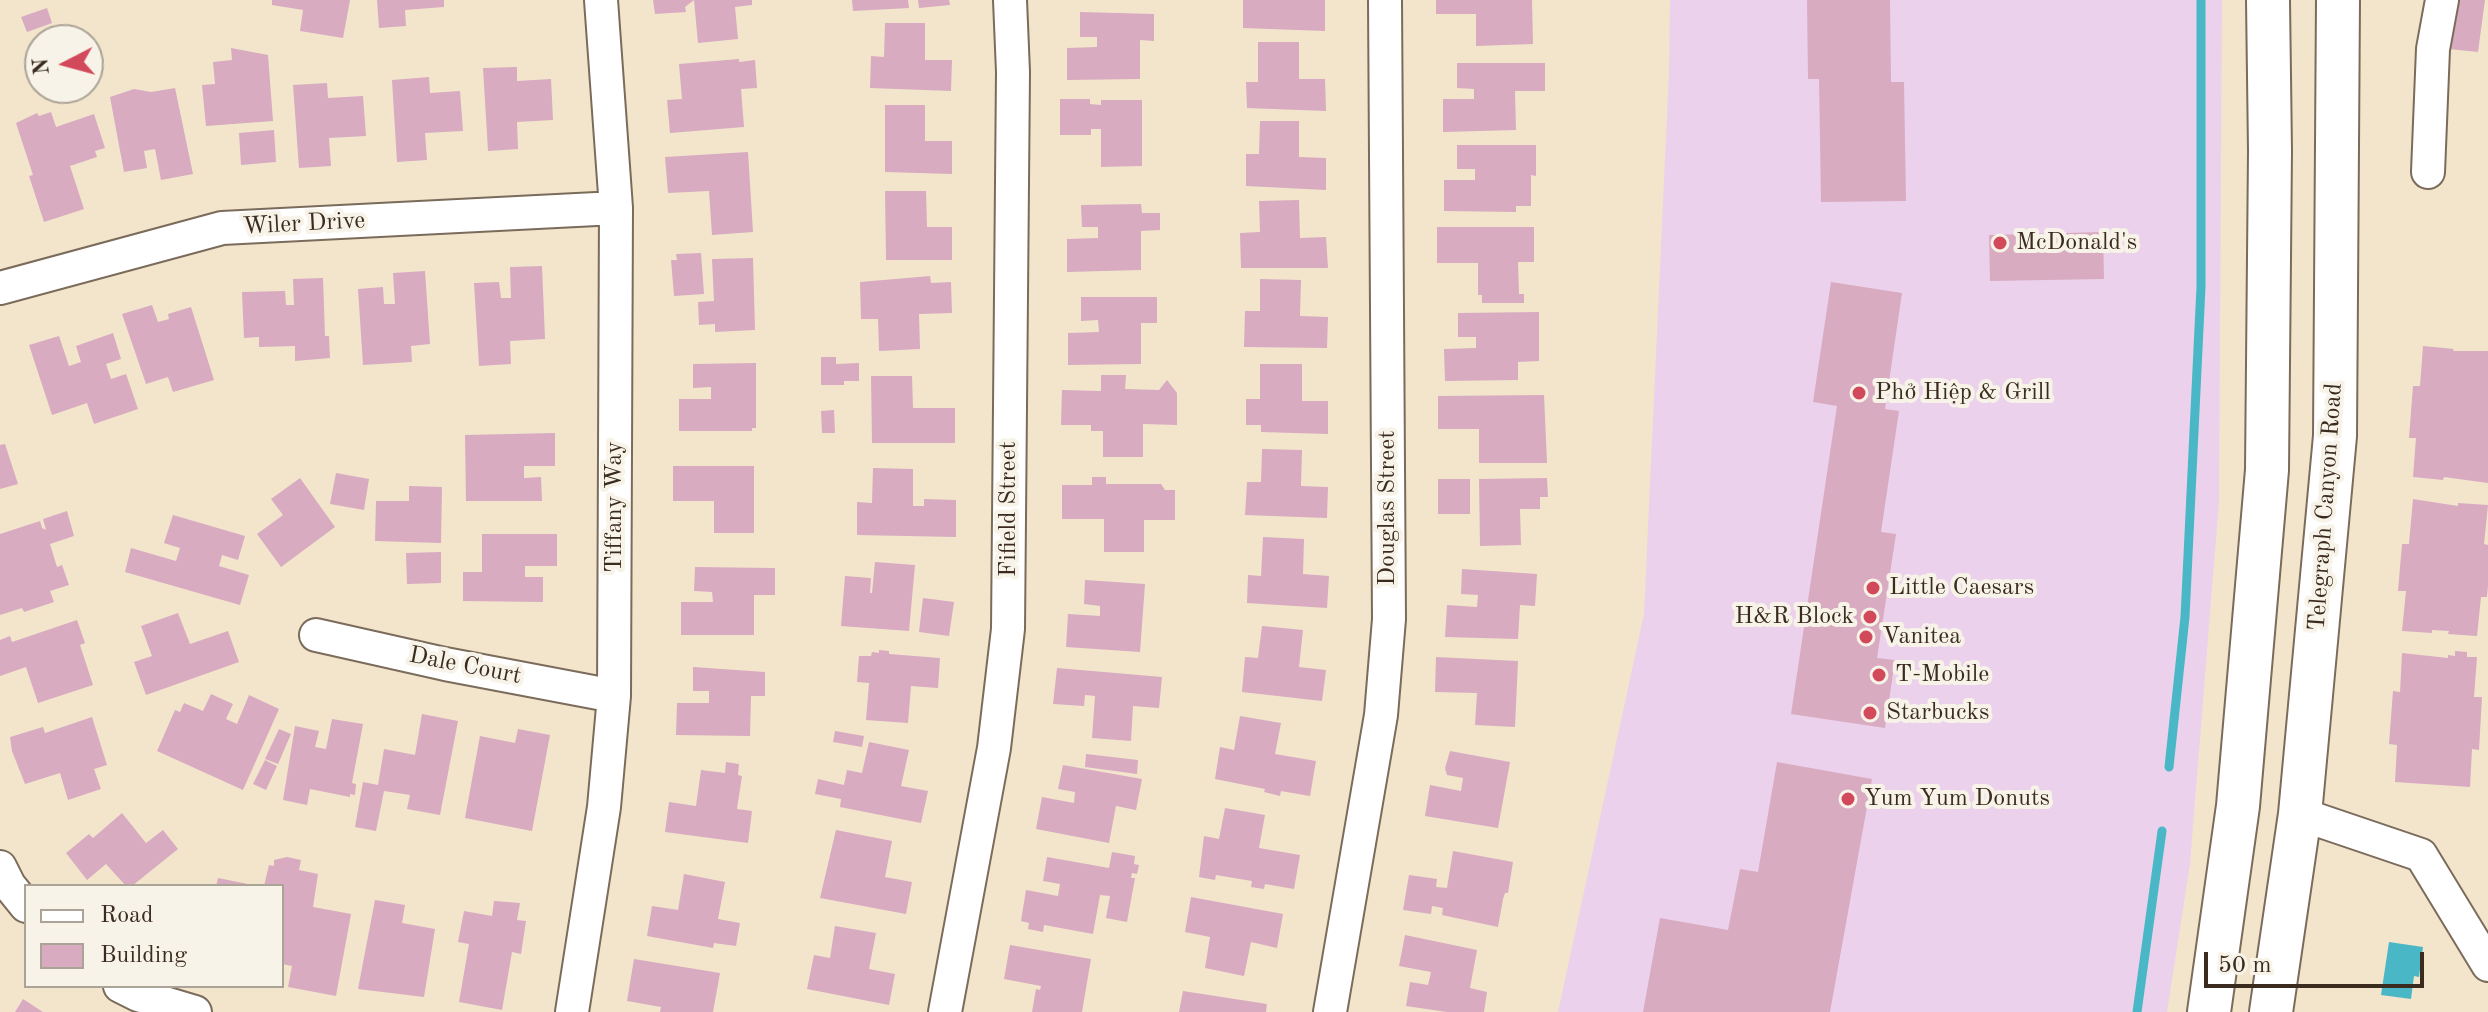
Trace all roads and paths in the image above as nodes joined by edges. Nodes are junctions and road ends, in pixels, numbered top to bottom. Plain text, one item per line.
1 (601, 0) edge
2 (1010, 0) edge
3 (1385, 0) edge
4 (2268, 0) edge
5 (2338, 0) edge
6 (2442, 0) edge
7 (2428, 172) dead end
8 (616, 208) junction
9 (0, 288) edge
10 (316, 635) dead end
11 (614, 696) junction
12 (2300, 814) junction
13 (0, 867) edge
14 (24, 904) edge
15 (2488, 965) edge
16 (124, 988) edge
17 (195, 1012) edge
18 (572, 1012) edge
19 (945, 1012) edge
20 (1330, 1012) edge
21 (2209, 1012) edge
22 (2271, 1012) edge

1 - 8 street, Tiffany Way
2 - 19 street, Fifield Street
3 - 20 street, Douglas Street
4 - 21 main road
5 - 12 main road, Telegraph Canyon Road
6 - 7 street
8 - 9 street, Wiler Drive
8 - 11 street, Tiffany Way
10 - 11 street, Dale Court
11 - 18 street, Tiffany Way
12 - 15 street
12 - 22 main road, Telegraph Canyon Road
13 - 14 street
16 - 17 street

